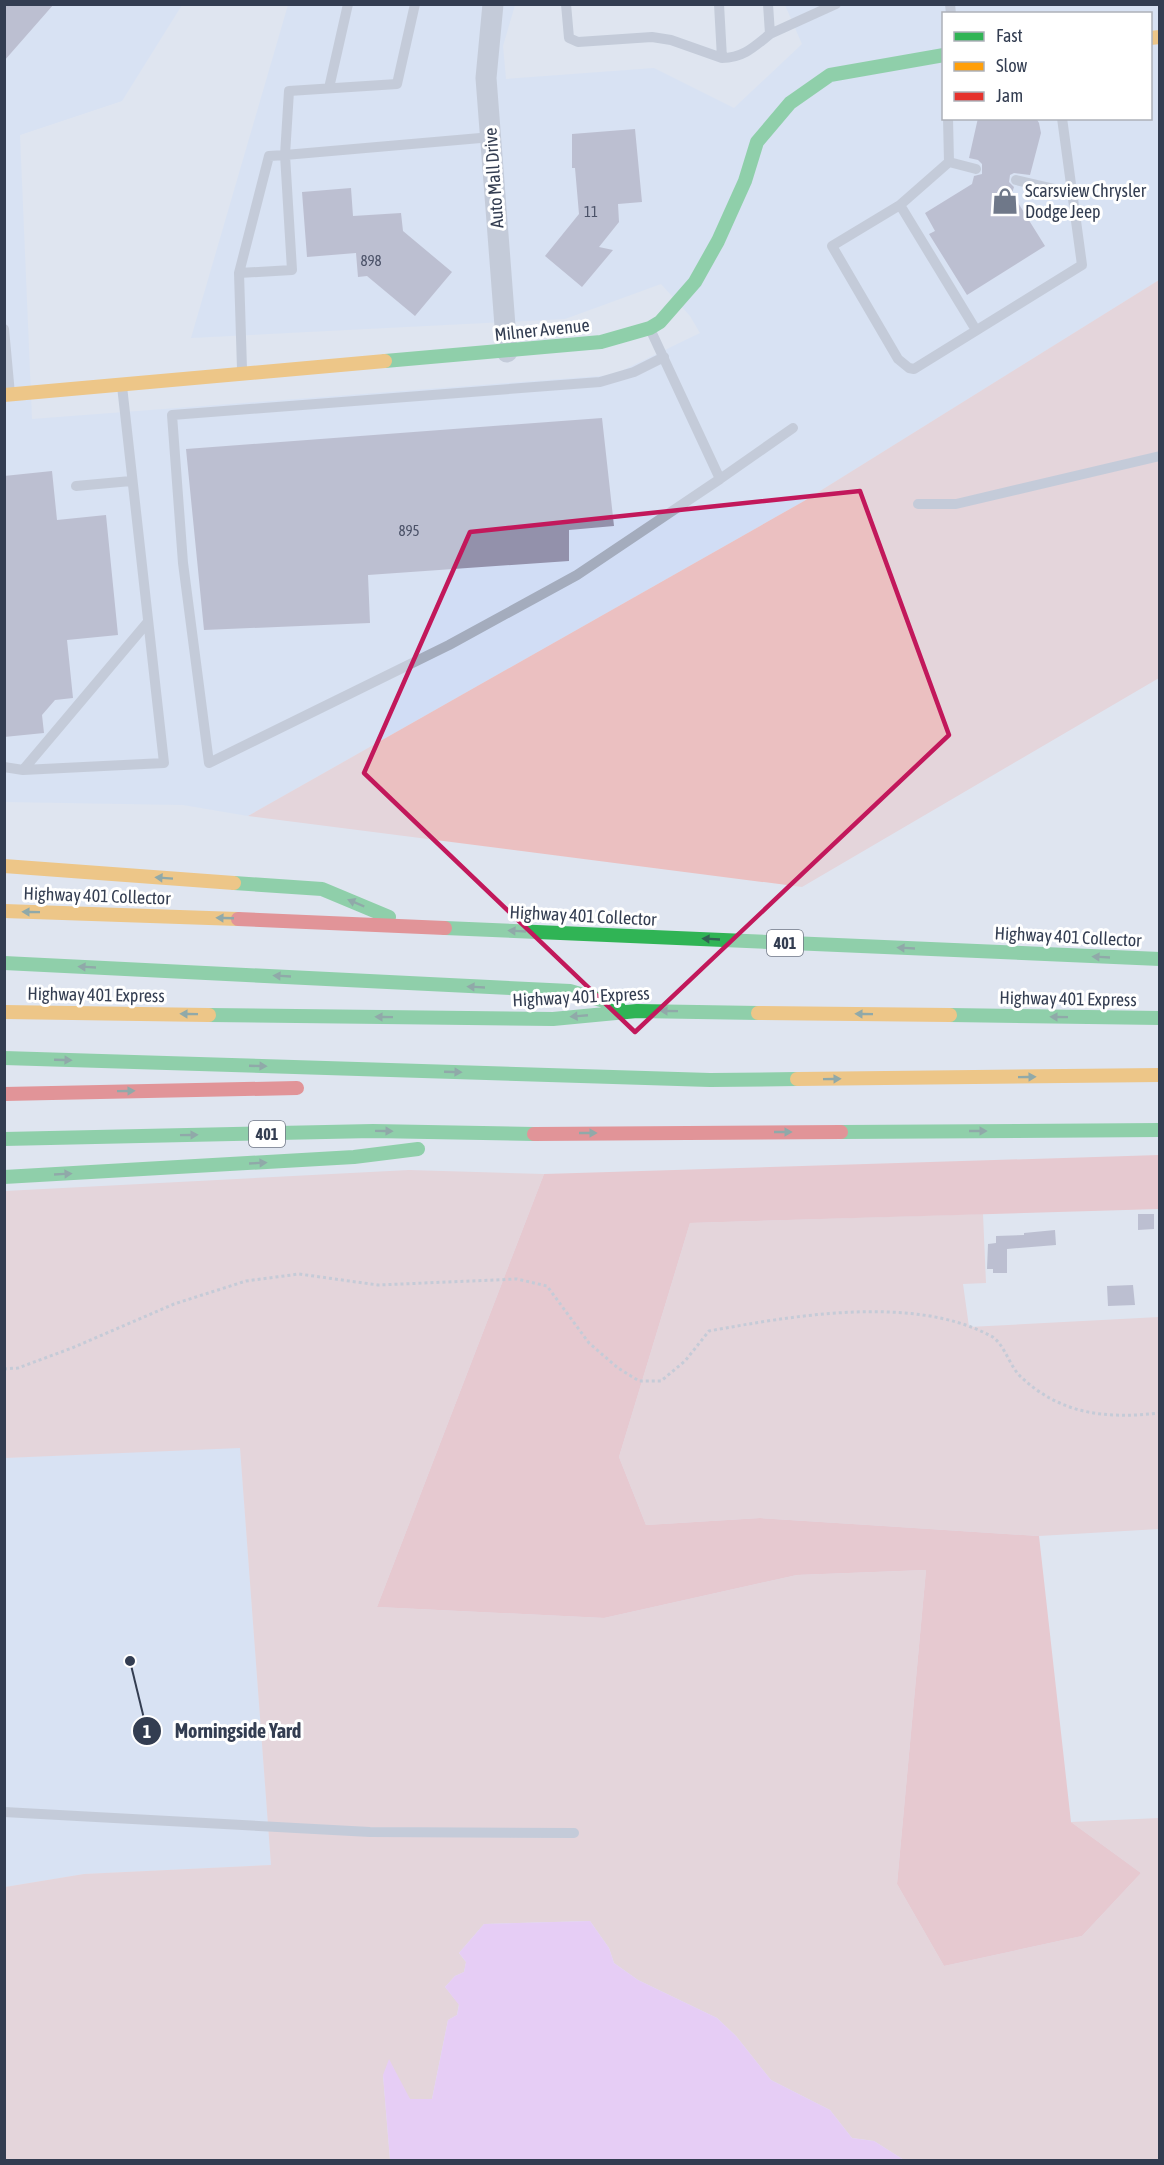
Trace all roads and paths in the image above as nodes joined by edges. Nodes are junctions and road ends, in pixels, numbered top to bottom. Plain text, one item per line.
1 (348, 4) edge
2 (415, 4) edge
3 (493, 4) edge
4 (566, 4) edge
5 (720, 4) edge
6 (768, 4) edge
7 (836, 4) edge
8 (811, 9) edge
9 (770, 34) junction
10 (942, 55) edge
11 (722, 58) junction
12 (329, 88) junction
13 (948, 120) edge
14 (1062, 120) edge
15 (492, 137) junction
16 (285, 155) junction
17 (949, 162) junction
18 (976, 169) dead end
19 (1016, 180) dead end
20 (1072, 193) junction
21 (900, 206) junction
22 (238, 273) junction
23 (650, 328) junction
24 (4, 329) edge
25 (976, 330) junction
26 (507, 352) junction
27 (664, 357) junction
28 (243, 372) junction
29 (122, 384) junction
30 (8, 394) edge
31 (793, 428) dead end
32 (1160, 456) edge
33 (720, 479) junction
34 (131, 481) junction
35 (76, 486) dead end
36 (918, 504) dead end
37 (147, 623) junction
38 (4, 767) edge
39 (23, 770) junction
40 (4, 866) edge
41 (4, 911) edge
42 (410, 926) junction
43 (1160, 959) edge
44 (4, 963) edge
45 (637, 1011) junction
46 (4, 1012) edge
47 (1160, 1018) edge
48 (4, 1058) edge
49 (1160, 1075) edge
50 (710, 1080) junction
51 (423, 1086) dead end
52 (316, 1088) dead end
53 (4, 1094) edge
54 (1160, 1130) edge
55 (530, 1134) junction
56 (4, 1139) edge
57 (4, 1177) edge
58 (4, 1369) edge
59 (1160, 1413) edge
60 (4, 1812) edge
61 (574, 1833) dead end

1 - 12 lane
2 - 12 lane
3 - 15 street, Auto Mall Drive
4 - 11 lane
5 - 11 lane
6 - 9 lane
7 - 8 lane
8 - 9 lane
9 - 11 lane
10 - 23 main road, Milner Avenue
12 - 16 lane
13 - 17 lane
14 - 20 lane
15 - 16 lane
15 - 26 street, Auto Mall Drive
16 - 22 lane
16 - 22 lane
17 - 18 lane
17 - 21 lane
19 - 20 lane
20 - 25 lane
21 - 25 lane
21 - 25 lane
22 - 28 lane
23 - 26 main road, Milner Avenue
23 - 27 lane
24 - 30 lane
26 - 28 main road, Milner Avenue
27 - 33 lane
27 - 33 lane
28 - 29 main road, Milner Avenue
29 - 30 main road, Milner Avenue
29 - 34 lane
31 - 33 lane
32 - 36 lane
34 - 35 lane
34 - 37 lane
37 - 39 lane
37 - 39 lane
38 - 39 lane
42 -> 40 main road
42 -> 41 main road, Highway 401 Collector / 401
43 -> 42 main road, Highway 401 Collector / 401
45 -> 44 main road
45 -> 46 main road, Highway 401 Express
47 -> 45 main road, Highway 401 Express
48 -> 50 main road
50 -> 49 main road
50 - 51 main road
53 -> 52 main road
55 -> 54 main road, 401
56 -> 55 main road, 401
57 -> 55 main road
58 - 59 path
60 - 61 lane

